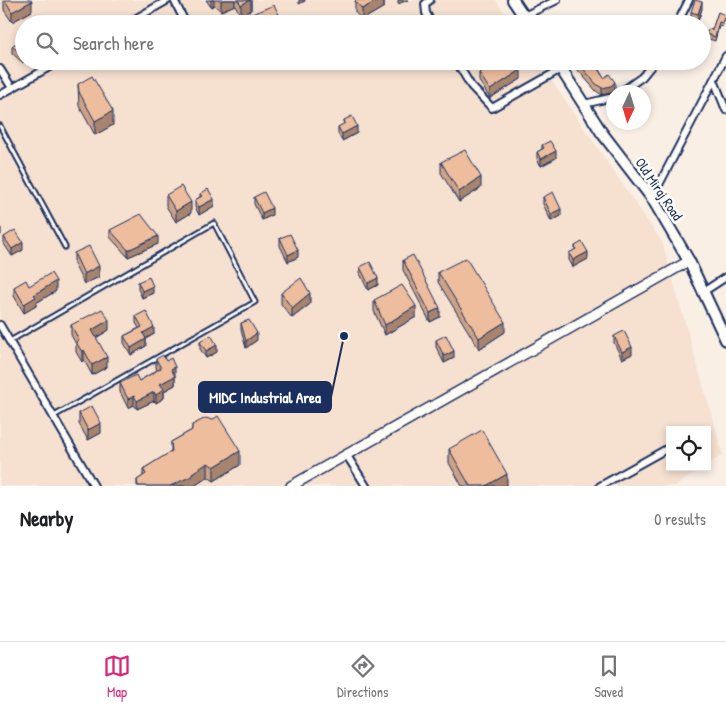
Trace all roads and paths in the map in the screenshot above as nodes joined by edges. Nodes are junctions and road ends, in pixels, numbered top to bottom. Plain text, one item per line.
1 (168, 0) edge
2 (174, 0) edge
3 (430, 0) edge
4 (512, 0) edge
5 (556, 0) edge
6 (689, 0) edge
7 (142, 15) edge
8 (182, 15) edge
9 (427, 15) edge
10 (523, 15) edge
11 (534, 15) edge
12 (682, 15) edge
13 (726, 56) edge
14 (0, 69) edge
15 (44, 70) edge
16 (462, 70) edge
17 (550, 70) edge
18 (561, 70) edge
19 (647, 70) edge
20 (714, 80) junction
21 (631, 85) edge
22 (12, 88) junction
23 (0, 95) edge
24 (606, 99) edge
25 (584, 104) junction
26 (726, 110) edge
27 (0, 126) edge
28 (652, 198) junction
29 (65, 247) dead end
30 (689, 261) junction
31 (726, 277) edge
32 (703, 292) junction
33 (0, 325) edge
34 (726, 340) edge
35 (9, 341) junction
36 (54, 417) junction
37 (666, 449) edge
38 (346, 454) junction
39 (94, 486) edge
40 (292, 486) edge
41 (366, 486) edge
42 (600, 486) edge

1 - 7 street
2 - 8 street
3 - 9 street
4 - 10 main road
5 - 11 street
6 - 12 street
13 - 20 street
14 - 22 street
15 - 22 street
16 - 17 street
18 - 25 main road, Old Miraj Road
19 - 21 street
20 - 26 street
20 - 28 street
22 - 23 street
24 - 25 street
25 - 28 main road, Old Miraj Road
27 - 29 lane
28 - 30 main road, Old Miraj Road
30 - 32 main road, Old Miraj Road
30 - 38 main road
31 - 32 street
32 - 34 main road, Old Miraj Road
33 - 35 street
35 - 36 street
35 - 36 lane
36 - 39 street
37 - 42 street
38 - 40 main road
38 - 41 street

